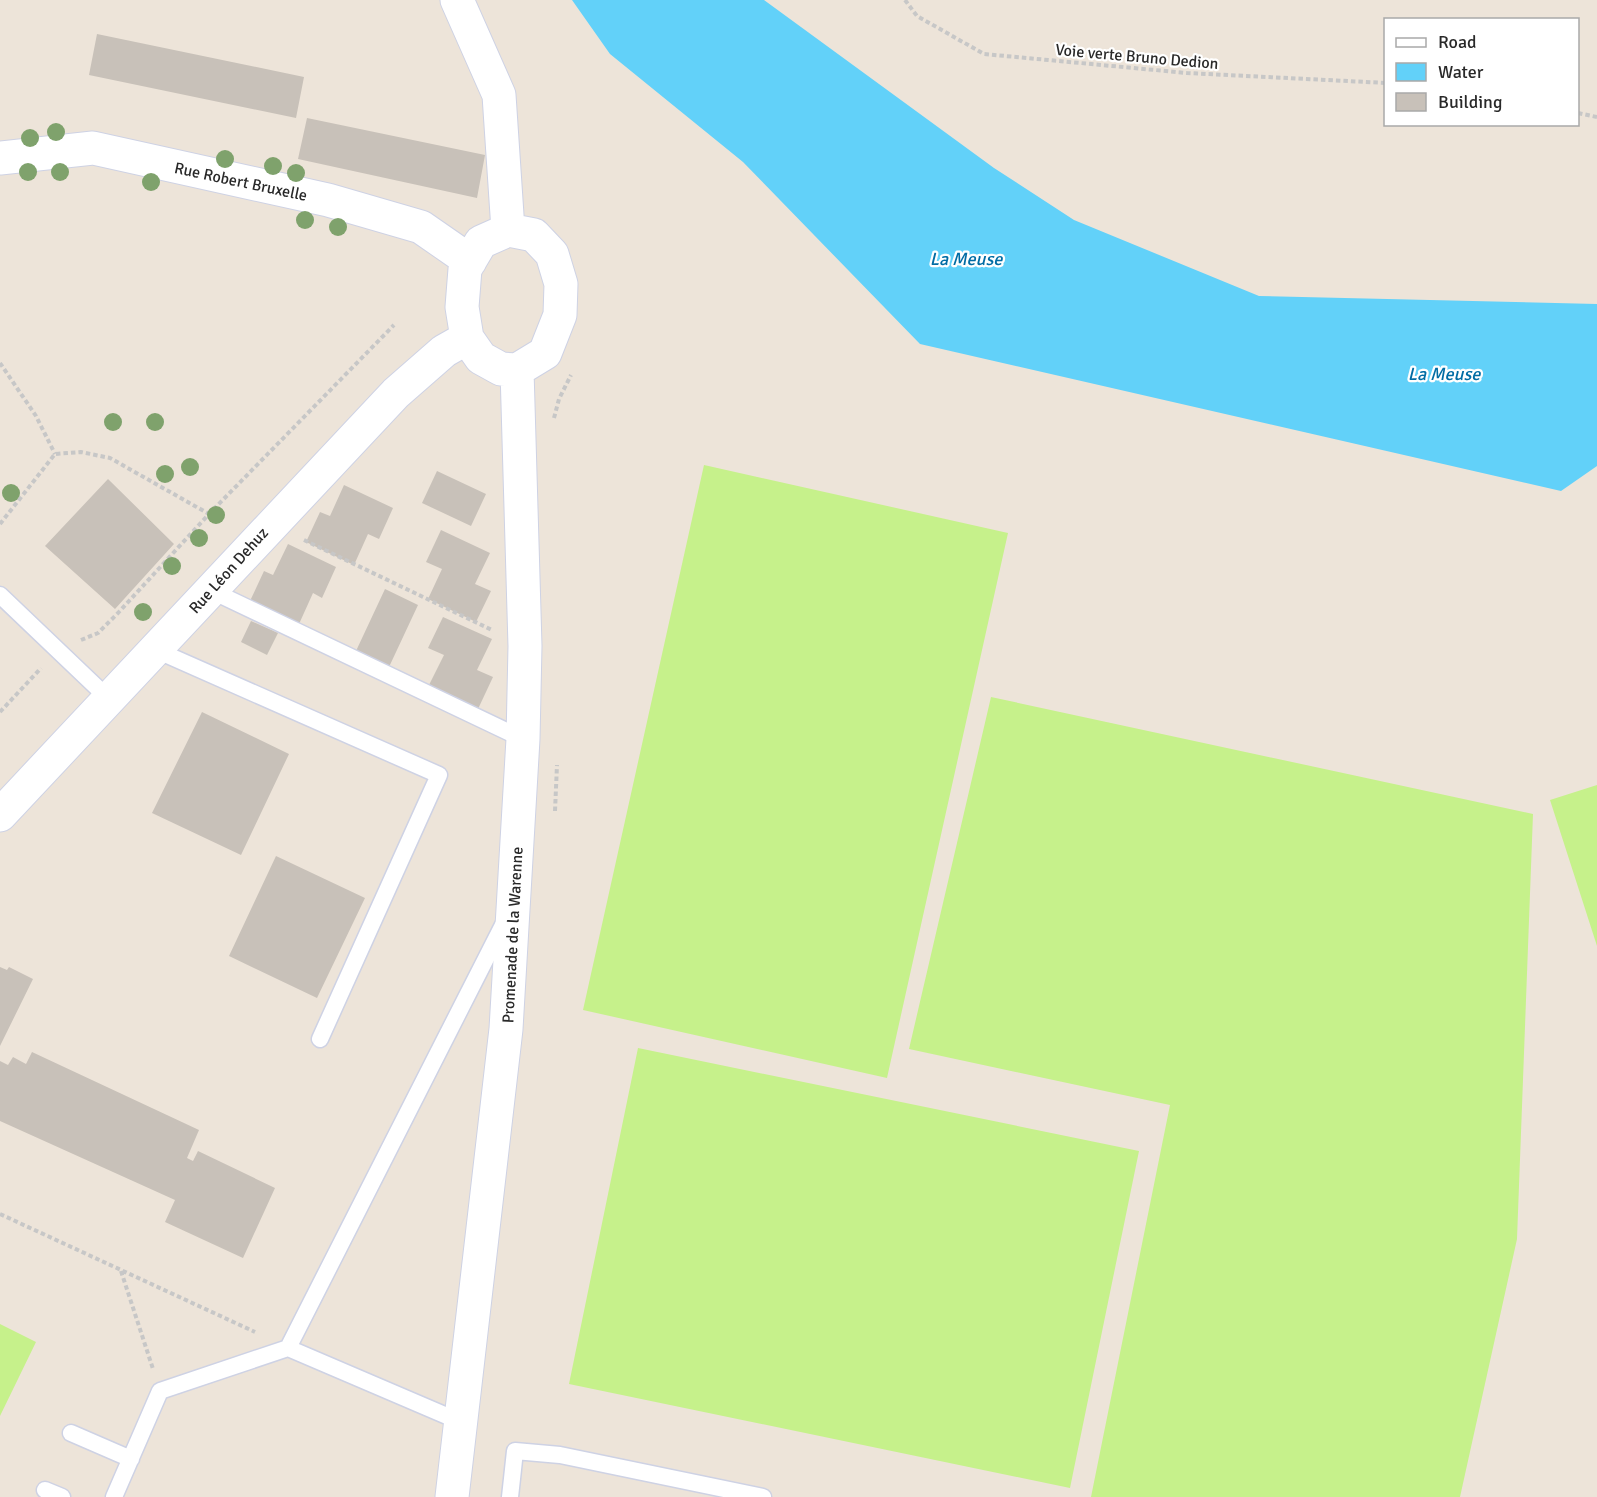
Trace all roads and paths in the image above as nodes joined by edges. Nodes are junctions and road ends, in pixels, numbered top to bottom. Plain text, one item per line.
1 (457, 0) edge
2 (905, 0) edge
3 (1384, 83) edge
4 (1579, 113) edge
5 (1597, 117) edge
6 (0, 158) edge
7 (508, 230) junction
8 (470, 261) junction
9 (394, 325) dead end
10 (467, 338) junction
11 (0, 363) edge
12 (517, 370) junction
13 (55, 454) junction
14 (209, 514) junction
15 (0, 524) edge
16 (270, 524) junction
17 (210, 590) junction
18 (0, 595) edge
19 (525, 646) junction
20 (58, 650) junction
21 (156, 650) junction
22 (109, 699) junction
23 (0, 712) edge
24 (523, 738) junction
25 (0, 815) edge
26 (514, 903) junction
27 (320, 1039) dead end
28 (0, 1214) edge
29 (121, 1270) junction
30 (288, 1348) junction
31 (160, 1391) junction
32 (461, 1422) junction
33 (71, 1433) dead end
34 (130, 1459) junction
35 (45, 1490) dead end
36 (62, 1497) edge
37 (114, 1497) edge
38 (453, 1497) edge
39 (510, 1497) edge
40 (763, 1497) edge

1 - 7 street
2 - 3 path, Voie verte Bruno Dedion
4 - 5 path
6 - 8 street, Rue Robert Bruxelle
7 - 8 street
7 - 12 street
8 - 10 street
9 - 14 path
10 - 12 street
10 - 16 street, Rue Léon Dehuz
11 - 13 path
12 - 19 street, Promenade de la Warenne
13 - 14 path
13 - 15 path
14 - 20 path
16 - 17 street, Rue Léon Dehuz
16 - 19 path
17 - 21 street, Rue Léon Dehuz
17 - 24 lane
18 - 20 lane
19 - 24 street, Promenade de la Warenne
20 - 22 lane
20 - 23 path
21 - 22 street, Rue Léon Dehuz
21 - 27 lane
22 - 25 street, Rue Léon Dehuz
24 - 26 street, Promenade de la Warenne
26 - 30 lane
26 - 32 street, Promenade de la Warenne
28 - 29 path
29 - 30 path
29 - 31 path
30 - 31 lane
30 - 32 lane
31 - 34 lane
32 - 38 street, Promenade de la Warenne
33 - 34 lane
34 - 37 lane
35 - 36 lane
39 - 40 lane

